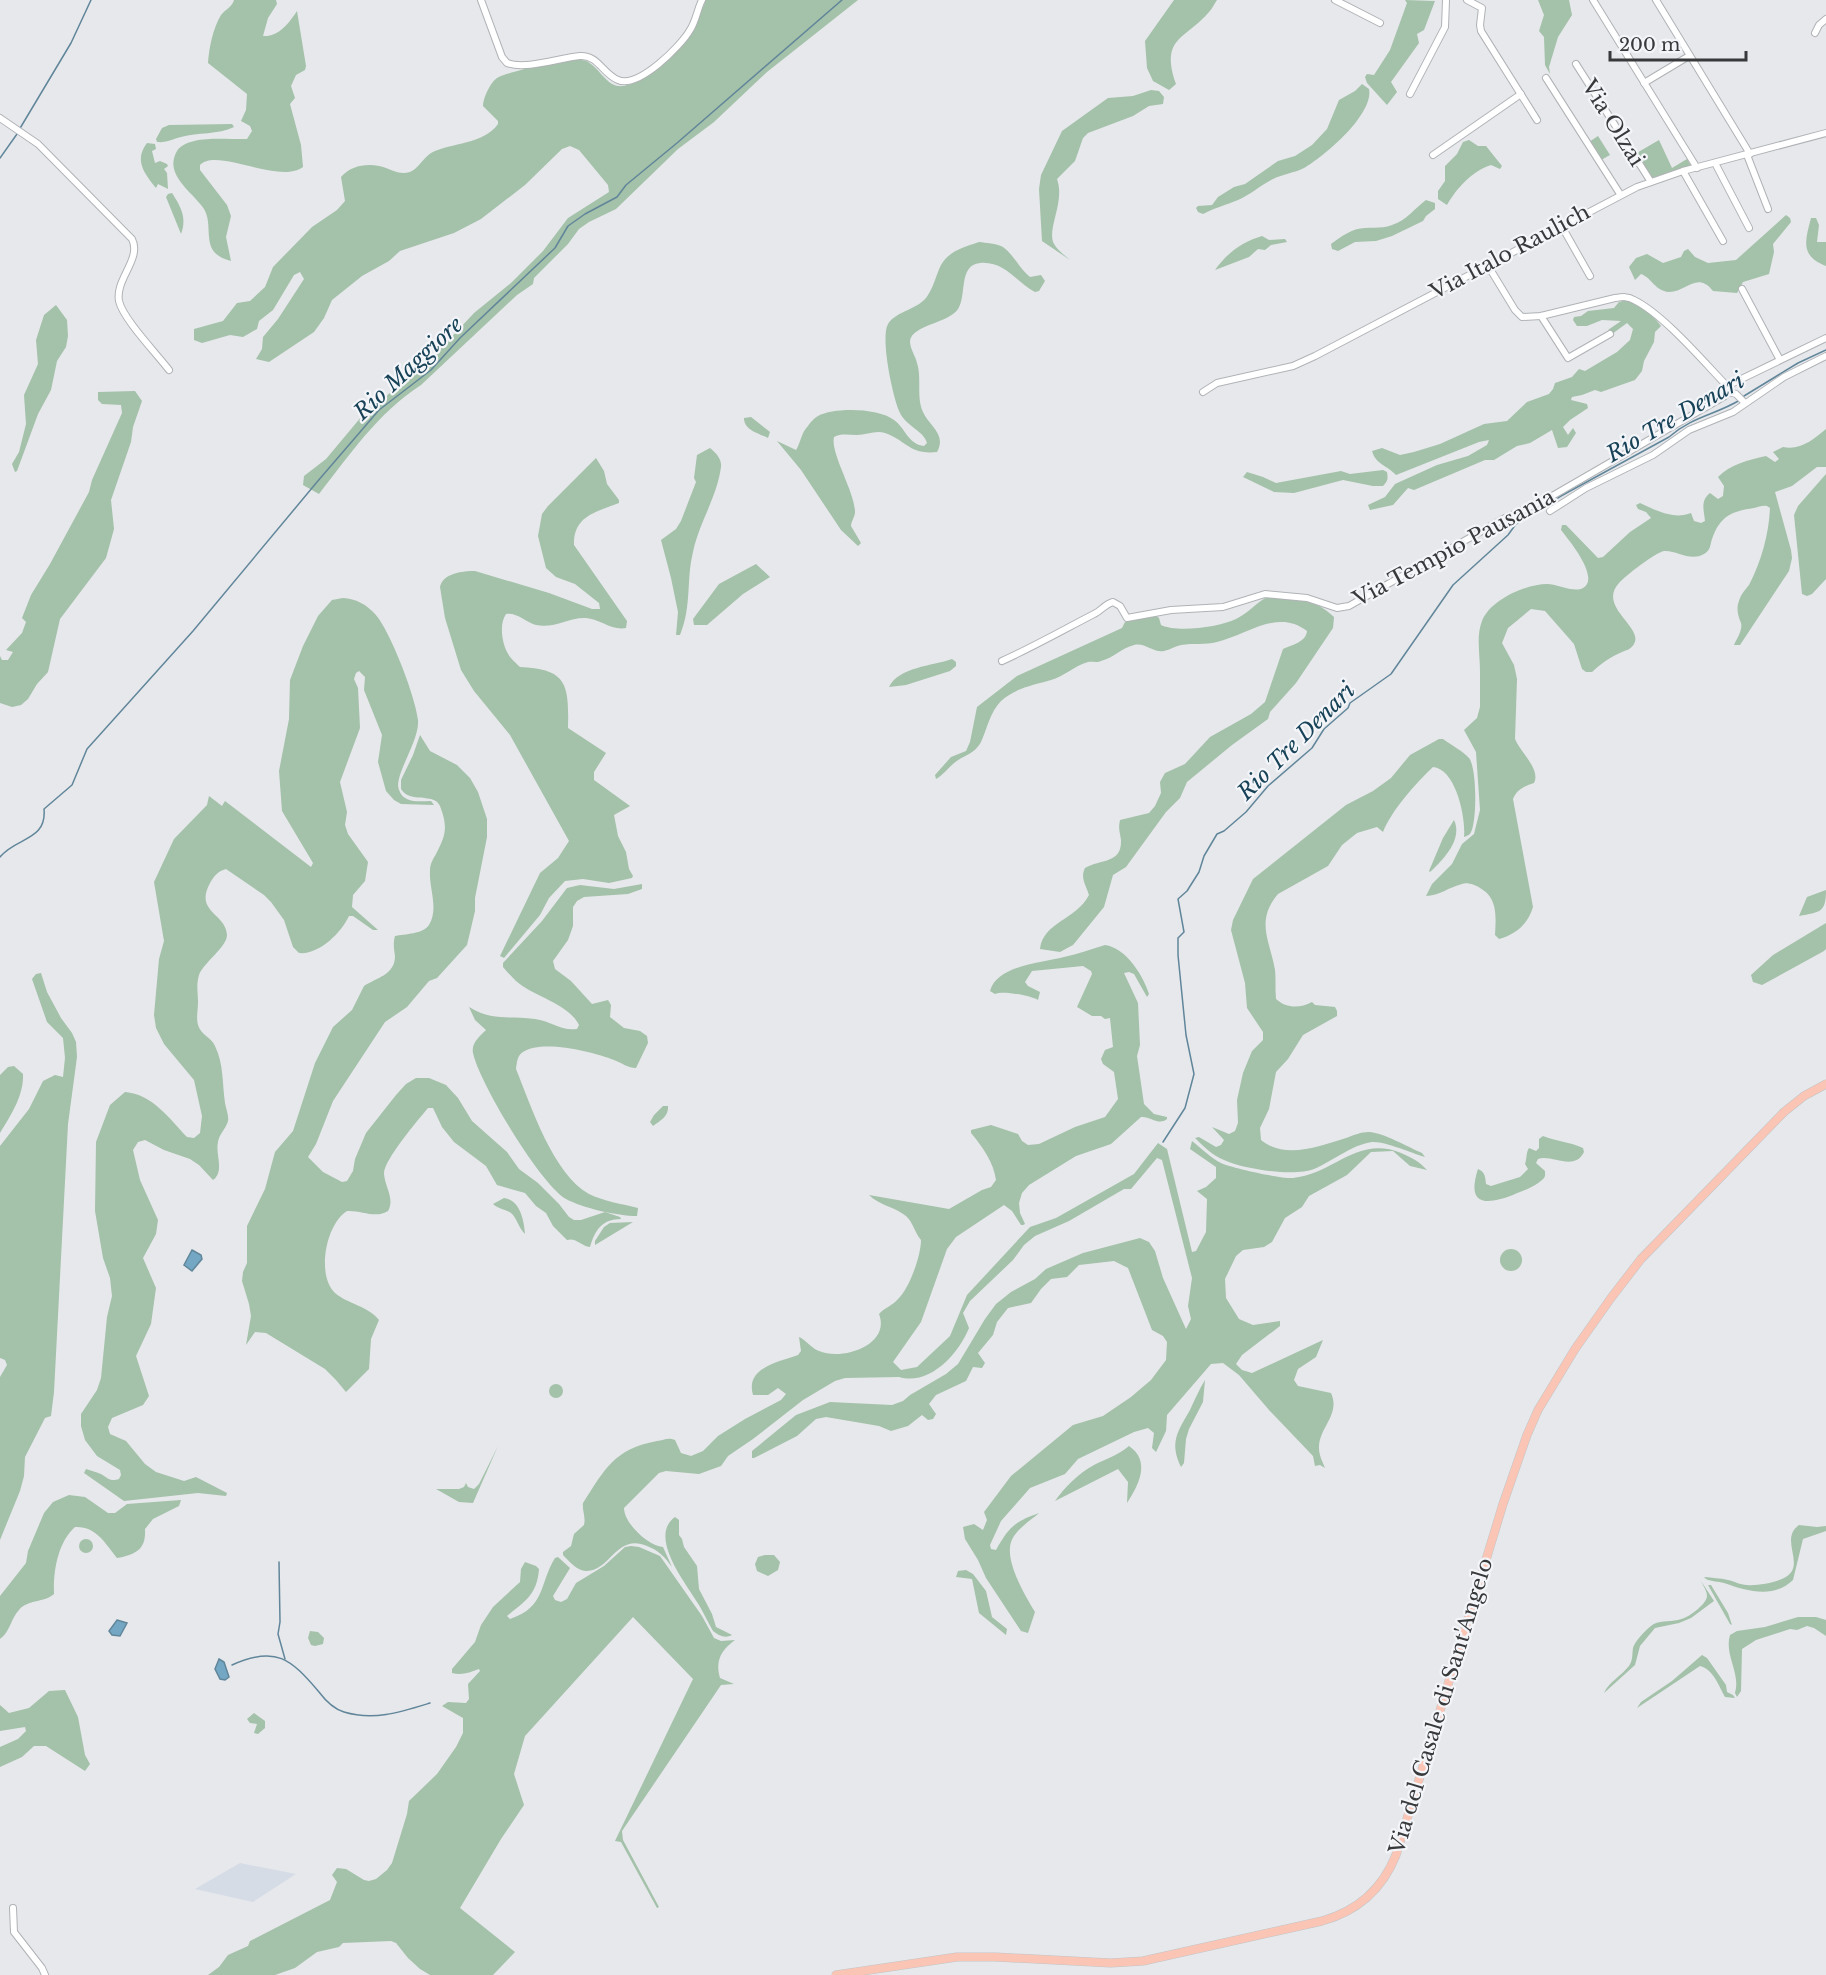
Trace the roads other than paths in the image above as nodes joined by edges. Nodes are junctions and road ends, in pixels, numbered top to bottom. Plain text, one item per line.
1 (481, 0) edge
2 (702, 0) edge
3 (1335, 0) edge
4 (1446, 0) edge
5 (1467, 0) edge
6 (1593, 0) edge
7 (1656, 0) edge
8 (1826, 20) edge
9 (1380, 23) dead end
10 (1815, 33) dead end
11 (1689, 56) junction
12 (1576, 63) dead end
13 (1546, 78) dead end
14 (1644, 83) junction
15 (1410, 94) dead end
16 (1521, 94) junction
17 (0, 118) edge
18 (1538, 120) dead end
19 (1826, 134) edge
20 (1749, 154) junction
21 (1433, 155) dead end
22 (1715, 163) junction
23 (1697, 168) junction
24 (1683, 171) junction
25 (1651, 182) junction
26 (1620, 195) junction
27 (1768, 209) dead end
28 (1561, 225) junction
29 (1749, 228) dead end
30 (1724, 242) dead end
31 (1487, 264) junction
32 (1590, 276) dead end
33 (1742, 289) dead end
34 (1541, 316) junction
35 (1610, 334) dead end
36 (1826, 338) edge
37 (1826, 356) edge
38 (1780, 360) junction
39 (169, 370) dead end
40 (1731, 390) junction
41 (1203, 392) dead end
42 (1745, 403) junction
43 (1700, 410) junction
44 (1706, 422) junction
45 (1550, 511) dead end
46 (1002, 661) dead end
47 (1826, 1084) edge
48 (13, 1908) dead end
49 (45, 1975) edge
50 (836, 1975) edge

1 - 2 street
3 - 9 street
4 - 15 street
5 - 16 street
6 - 14 street
7 - 11 street
8 - 10 street
11 - 14 street
11 - 20 street
12 - 25 street, Via Olzai
13 - 26 street
14 - 23 street
16 - 18 street
16 - 21 street
17 - 39 street
19 - 20 street, Via Italo Raulich
20 - 22 street, Via Italo Raulich
20 - 27 street
22 - 23 street, Via Italo Raulich
22 - 29 street
23 - 24 street, Via Italo Raulich
24 - 25 street, Via Italo Raulich
24 - 30 street
25 - 26 street, Via Italo Raulich
26 - 28 street, Via Italo Raulich
28 - 31 street, Via Italo Raulich
28 - 32 street
31 - 34 street
31 - 41 street, Via Italo Raulich
33 - 38 street
34 - 35 street
34 - 40 street
36 - 38 street, Via Tempio Pausania
37 - 42 street
38 - 40 street, Via Tempio Pausania
40 - 42 street
40 - 43 street, Via Tempio Pausania
42 - 44 street
43 - 44 street
43 - 46 street, Via Tempio Pausania
44 - 45 street
47 - 50 main road, Via del Casale di Sant'Angelo
48 - 49 street

